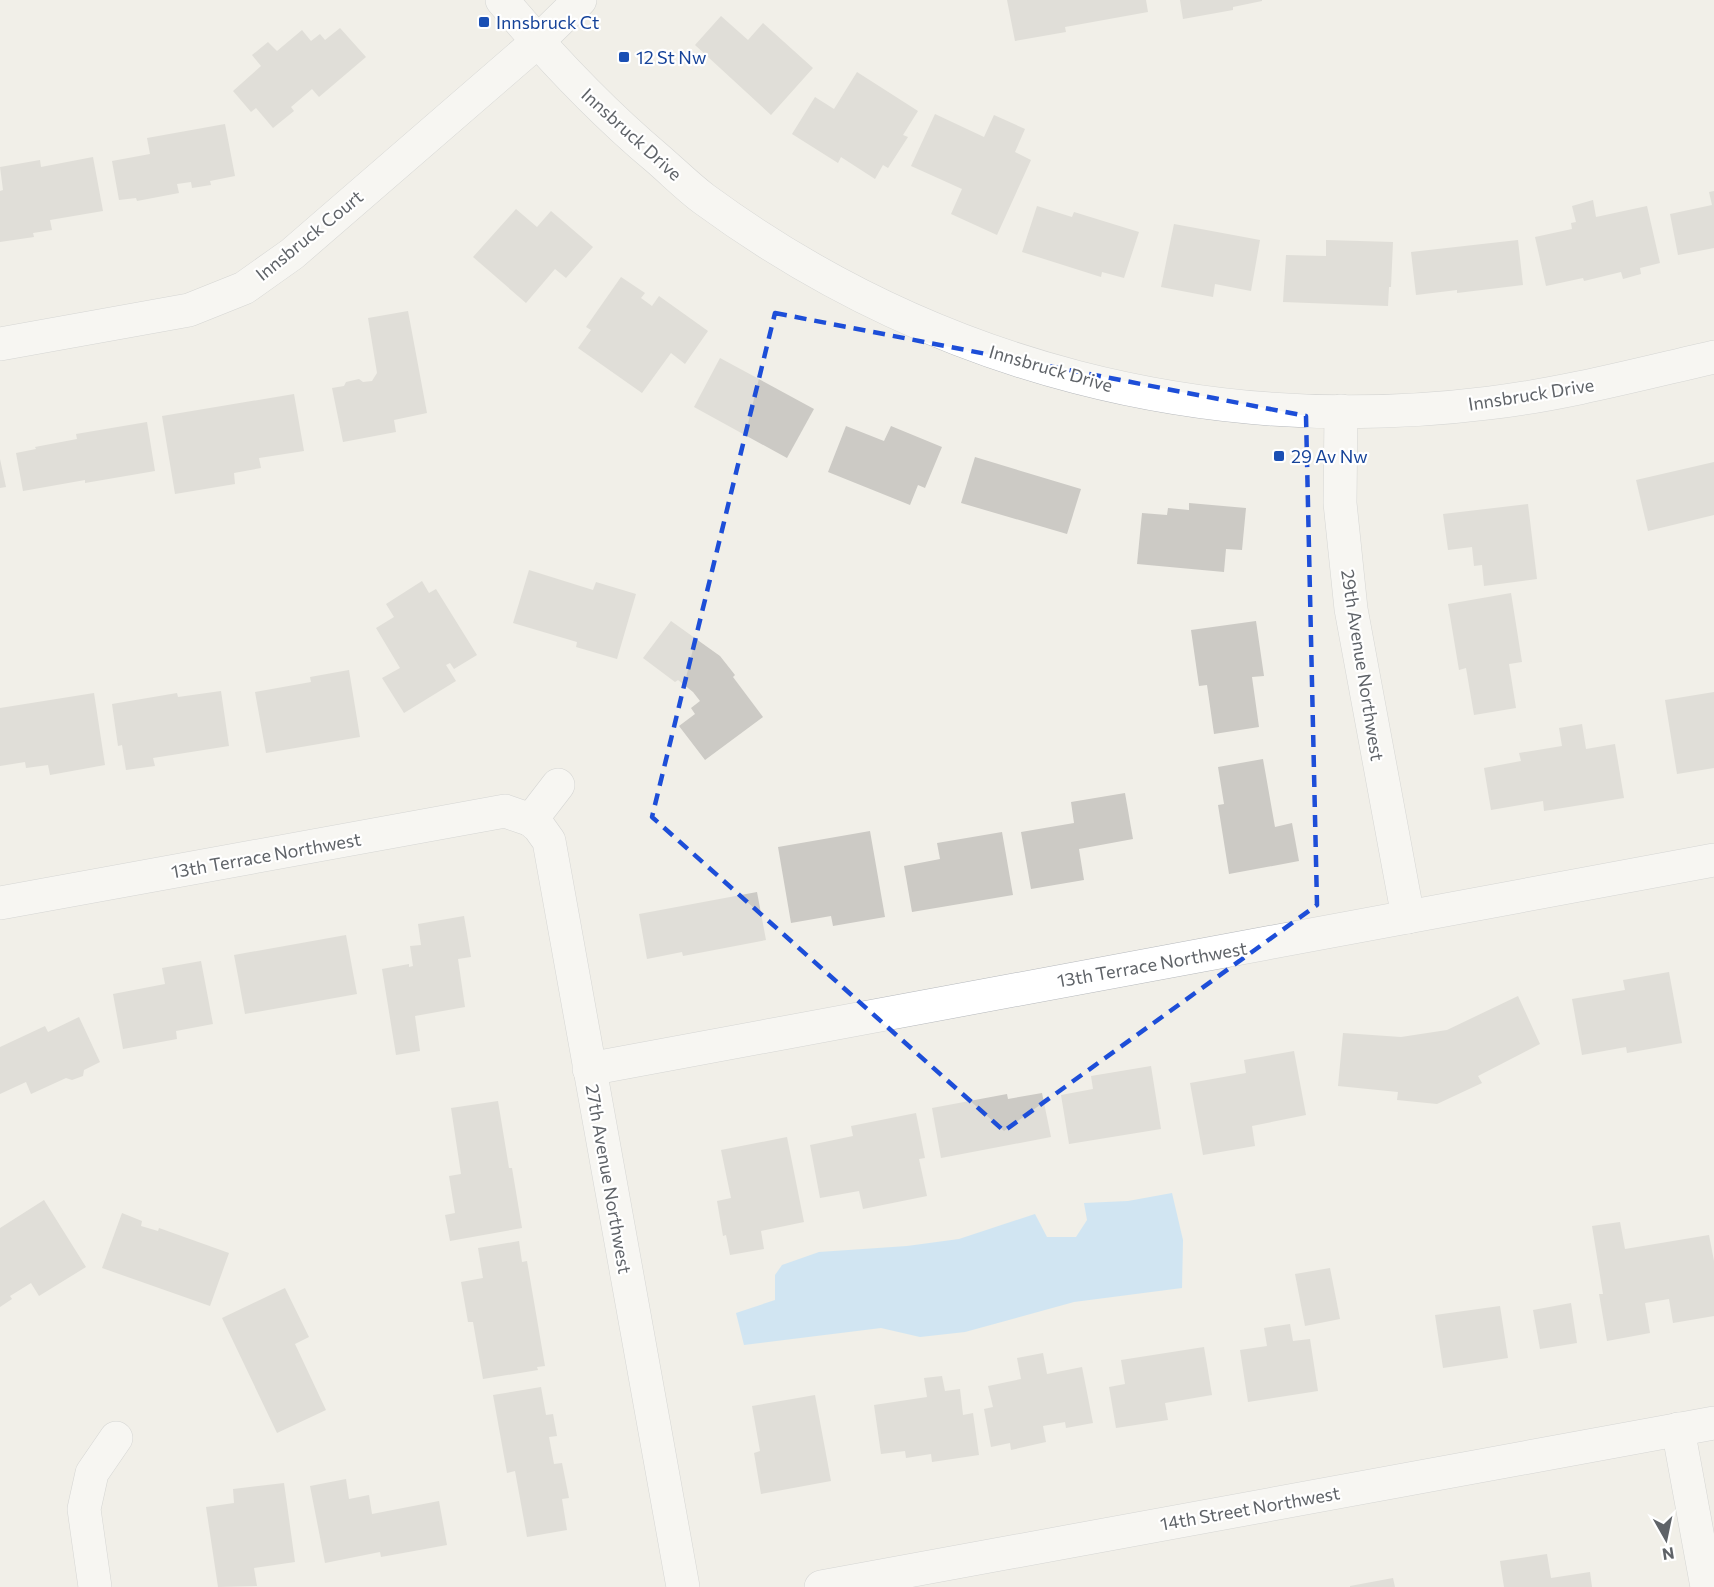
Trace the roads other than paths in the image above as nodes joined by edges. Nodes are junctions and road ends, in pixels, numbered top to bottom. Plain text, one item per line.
1 (502, 0) edge
2 (580, 0) edge
3 (537, 42) junction
4 (0, 344) edge
5 (1714, 357) edge
6 (1341, 411) junction
7 (558, 785) dead end
8 (531, 820) junction
9 (1714, 860) edge
10 (0, 903) edge
11 (1408, 917) junction
12 (589, 1069) junction
13 (1714, 1423) edge
14 (1678, 1429) junction
15 (116, 1438) dead end
16 (95, 1587) edge
17 (683, 1587) edge
18 (821, 1587) edge
19 (1707, 1587) edge

1 - 3 street, Innsbruck Drive
2 - 3 street, Innsbruck Court
3 - 4 street, Innsbruck Court
3 - 6 street, Innsbruck Drive
5 - 6 street, Innsbruck Drive
6 - 11 street, 29th Avenue Northwest
7 - 8 street
8 - 10 street, 13th Terrace Northwest
8 - 12 street, 27th Avenue Northwest
9 - 11 street, 13th Terrace Northwest
11 - 12 street, 13th Terrace Northwest
12 - 17 street, 27th Avenue Northwest
13 - 14 street, 14th Street Northwest
14 - 18 street, 14th Street Northwest
14 - 19 street
15 - 16 street

